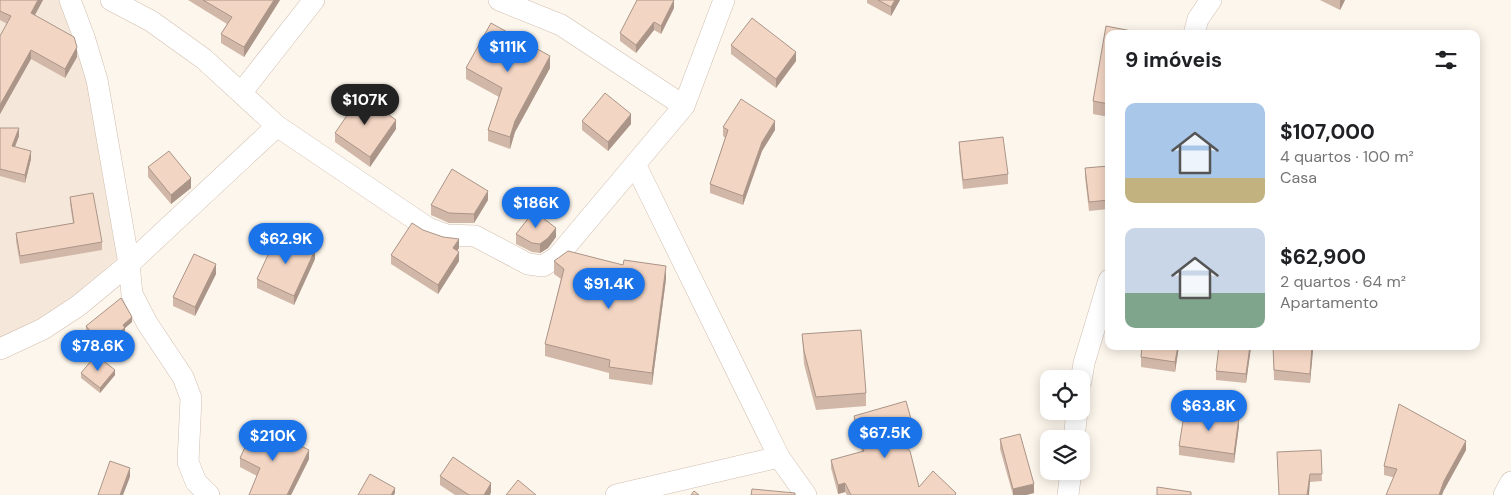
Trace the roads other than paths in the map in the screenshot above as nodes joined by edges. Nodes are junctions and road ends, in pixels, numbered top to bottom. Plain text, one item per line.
1 (70, 0) edge
2 (111, 0) edge
3 (314, 0) edge
4 (499, 0) edge
5 (724, 0) edge
6 (1210, 0) edge
7 (1195, 30) edge
8 (241, 93) junction
9 (684, 106) junction
10 (277, 126) junction
11 (635, 164) junction
12 (129, 264) junction
13 (1105, 293) edge
14 (0, 349) edge
15 (1083, 370) edge
16 (779, 457) junction
17 (1069, 480) edge
18 (1511, 482) edge
19 (209, 495) edge
20 (616, 495) edge
21 (806, 495) edge
22 (1068, 495) edge
23 (1504, 495) edge

1 - 12 street
2 - 8 street
3 - 8 street
4 - 9 street
5 - 9 street
6 - 7 street
8 - 10 street
9 - 11 street
10 - 11 street
10 - 12 street
11 - 16 street
12 - 14 street
12 - 19 street
13 - 15 street
16 - 20 street
16 - 21 street
17 - 22 street
18 - 23 street

